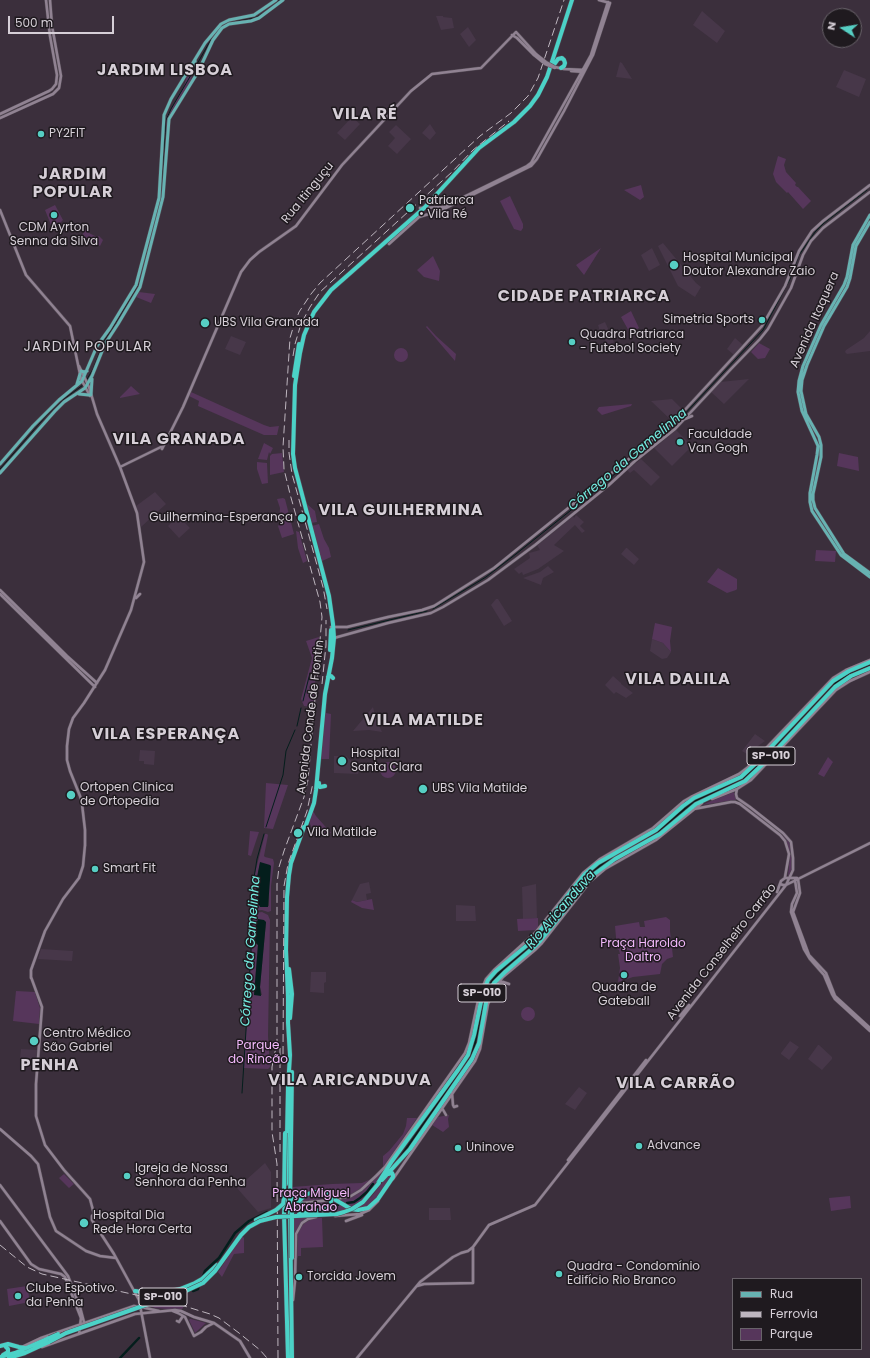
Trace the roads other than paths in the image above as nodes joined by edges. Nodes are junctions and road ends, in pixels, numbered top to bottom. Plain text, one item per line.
1 (46, 0) edge
2 (50, 0) edge
3 (276, 0) edge
4 (283, 0) edge
5 (599, 0) edge
6 (571, 1) edge
7 (609, 2) junction
8 (512, 35) junction
9 (535, 55) junction
10 (197, 56) junction
11 (204, 62) junction
12 (555, 67) junction
13 (561, 68) junction
14 (584, 71) junction
15 (185, 77) junction
16 (547, 77) junction
17 (191, 83) junction
18 (0, 114) edge
19 (0, 118) edge
20 (870, 185) edge
21 (870, 192) edge
22 (430, 206) junction
23 (444, 206) junction
24 (422, 208) junction
25 (0, 210) edge
26 (442, 210) junction
27 (431, 213) junction
28 (870, 215) edge
29 (870, 222) edge
30 (388, 244) dead end
31 (132, 296) junction
32 (828, 312) junction
33 (824, 326) junction
34 (94, 354) junction
35 (296, 357) junction
36 (98, 358) junction
37 (298, 366) junction
38 (87, 371) junction
39 (80, 372) junction
40 (92, 377) junction
41 (83, 380) junction
42 (86, 386) junction
43 (74, 388) junction
44 (78, 394) junction
45 (90, 395) junction
46 (68, 397) junction
47 (692, 416) dead end
48 (685, 419) junction
49 (22, 443) junction
50 (164, 446) junction
51 (162, 449) dead end
52 (0, 464) edge
53 (120, 467) junction
54 (0, 473) edge
55 (870, 573) edge
56 (870, 577) edge
57 (0, 590) edge
58 (0, 594) edge
59 (140, 594) dead end
60 (134, 600) junction
61 (22, 614) junction
62 (332, 627) junction
63 (332, 636) junction
64 (332, 658) junction
65 (870, 661) edge
66 (336, 662) dead end
67 (870, 668) edge
68 (870, 672) edge
69 (328, 677) junction
70 (333, 678) dead end
71 (840, 683) junction
72 (96, 684) junction
73 (808, 703) junction
74 (784, 733) junction
75 (790, 735) junction
76 (773, 758) junction
77 (756, 763) junction
78 (319, 771) junction
79 (750, 776) junction
80 (325, 786) dead end
81 (719, 787) junction
82 (737, 789) junction
83 (699, 791) junction
84 (722, 803) junction
85 (724, 808) dead end
86 (690, 810) junction
87 (305, 826) junction
88 (630, 842) junction
89 (870, 843) edge
90 (612, 855) junction
91 (626, 857) junction
92 (788, 864) junction
93 (793, 865) junction
94 (604, 866) junction
95 (790, 877) junction
96 (785, 878) junction
97 (796, 879) junction
98 (777, 881) dead end
99 (780, 884) junction
100 (786, 885) junction
101 (779, 889) junction
102 (539, 934) junction
103 (542, 942) junction
104 (545, 947) dead end
105 (533, 948) junction
106 (513, 954) junction
107 (513, 968) junction
108 (287, 974) junction
109 (501, 977) junction
110 (498, 982) junction
111 (509, 984) dead end
112 (292, 994) junction
113 (854, 1015) junction
114 (870, 1028) edge
115 (870, 1031) edge
116 (455, 1069) junction
117 (462, 1079) joint
118 (452, 1092) junction
119 (441, 1093) junction
120 (457, 1106) dead end
121 (443, 1107) junction
122 (288, 1109) junction
123 (446, 1115) dead end
124 (0, 1128) edge
125 (414, 1130) junction
126 (414, 1147) junction
127 (393, 1155) junction
128 (394, 1168) junction
129 (386, 1176) junction
130 (379, 1183) junction
131 (290, 1184) junction
132 (0, 1185) edge
133 (334, 1199) junction
134 (301, 1203) junction
135 (290, 1206) junction
136 (532, 1206) junction
137 (348, 1208) junction
138 (48, 1209) junction
139 (45, 1210) dead end
140 (367, 1211) junction
141 (297, 1214) junction
142 (345, 1218) junction
143 (256, 1220) junction
144 (0, 1222) edge
145 (286, 1241) junction
146 (473, 1247) junction
147 (468, 1251) junction
148 (472, 1253) junction
149 (117, 1259) junction
150 (217, 1265) junction
151 (63, 1269) junction
152 (61, 1274) junction
153 (423, 1281) junction
154 (424, 1284) junction
155 (416, 1287) junction
156 (291, 1290) junction
157 (135, 1291) junction
158 (141, 1306) junction
159 (150, 1308) junction
160 (292, 1310) junction
161 (161, 1311) junction
162 (142, 1312) junction
163 (148, 1312) junction
164 (135, 1314) junction
165 (183, 1314) junction
166 (190, 1316) junction
167 (143, 1318) junction
168 (177, 1321) dead end
169 (188, 1321) junction
170 (207, 1321) junction
171 (85, 1323) junction
172 (214, 1323) junction
173 (80, 1325) junction
174 (76, 1327) junction
175 (206, 1327) junction
176 (83, 1332) junction
177 (79, 1334) junction
178 (70, 1337) junction
179 (36, 1340) junction
180 (49, 1340) junction
181 (12, 1345) junction
182 (30, 1345) junction
183 (0, 1347) edge
184 (6, 1347) junction
185 (25, 1350) junction
186 (0, 1357) edge
187 (9, 1358) edge
188 (20, 1358) edge
189 (150, 1358) edge
190 (250, 1358) edge
191 (287, 1358) edge
192 (292, 1358) edge
193 (358, 1358) edge

1 - 18 main road
2 - 19 main road
3 - 10 main road
4 - 11 main road
5 - 7 main road
6 - 16 highway
6 - 24 highway
7 - 14 main road
7 - 14 main road
8 - 9 main road
8 - 9 main road, Rua Itinguçu
8 - 50 main road, Rua Itinguçu
9 - 12 main road, bridge
10 - 11 main road
10 - 15 main road
11 - 17 main road
12 - 13 main road
12 - 14 main road
13 - 14 main road
13 - 16 highway
14 - 23 main road
14 - 26 main road
15 - 17 main road
15 - 31 main road
16 - 22 highway
17 - 31 main road
20 - 62 main road
21 - 48 main road
22 - 23 main road
22 - 24 highway
22 - 27 main road
23 - 26 main road
24 - 35 highway
24 - 37 highway
25 - 39 main road
26 - 27 main road
27 - 30 main road
28 - 32 main road, Avenida Itaquera
29 - 33 main road, Avenida Itaquera
31 - 34 main road
31 - 36 main road
32 - 33 main road
32 - 56 main road, Avenida Itaquera
33 - 55 main road, Avenida Itaquera
34 - 36 main road
34 - 38 main road
35 - 37 highway
35 - 62 highway
36 - 40 main road
37 - 62 highway
38 - 39 main road
38 - 41 main road
39 - 41 main road
39 - 43 main road
40 - 42 main road
40 - 45 main road
41 - 42 main road
41 - 43 main road
42 - 44 main road
42 - 45 main road
43 - 46 main road
44 - 45 main road
44 - 46 main road
45 - 53 main road
46 - 49 main road
46 - 49 main road
47 - 48 main road
48 - 63 main road
49 - 52 main road
49 - 54 main road
50 - 51 main road, Rua Itinguçu
50 - 53 main road
53 - 60 main road
57 - 61 main road
58 - 61 main road
59 - 60 main road
60 - 72 main road
61 - 72 main road
62 - 63 highway
63 - 64 highway, Avenida Conde de Frontin
63 - 87 highway, Avenida Conde de Frontin
64 - 66 highway
64 - 69 highway, Avenida Conde de Frontin
65 - 73 main road
65 - 74 highway, SP-010
67 - 71 highway
68 - 71 highway, SP-010
68 - 76 main road
69 - 70 highway
69 - 78 highway, Avenida Conde de Frontin
71 - 75 highway, SP-010
72 - 149 main road
73 - 74 highway
73 - 77 main road
74 - 77 highway, SP-010
75 - 76 highway
75 - 79 highway, SP-010
76 - 82 main road
77 - 79 highway
77 - 81 highway, SP-010
77 - 83 main road
78 - 80 highway
78 - 87 highway, Avenida Conde de Frontin
79 - 86 highway, SP-010
81 - 83 highway
81 - 90 highway, SP-010
82 - 86 main road
82 - 93 main road
83 - 88 main road
84 - 85 main road
84 - 86 main road
84 - 92 main road
86 - 91 main road
86 - 94 highway, SP-010
87 - 108 highway, Avenida Conde de Frontin
87 - 112 highway, Avenida Conde de Frontin
88 - 90 highway
88 - 106 main road
89 - 97 main road
90 - 102 highway, SP-010
91 - 94 highway
91 - 103 main road
92 - 93 main road
92 - 96 main road
93 - 95 main road
94 - 105 highway, SP-010
95 - 96 main road, Avenida Conselheiro Carrão
95 - 97 main road, Avenida Conselheiro Carrão
95 - 100 main road
96 - 99 main road, Avenida Conselheiro Carrão
97 - 100 main road, Avenida Conselheiro Carrão
97 - 113 main road
98 - 101 main road
99 - 100 main road
99 - 101 main road, Avenida Conselheiro Carrão
100 - 136 main road, Avenida Conselheiro Carrão
101 - 136 main road, Avenida Conselheiro Carrão
102 - 106 highway
102 - 119 highway, SP-010
103 - 104 main road
103 - 107 main road
105 - 107 highway
105 - 109 highway, SP-010
106 - 116 main road
107 - 109 main road
108 - 112 highway
108 - 122 highway, Avenida Conde de Frontin
109 - 110 main road
109 - 118 highway, SP-010
110 - 111 main road
110 - 117 main road
112 - 131 highway, Avenida Conde de Frontin
113 - 114 main road
113 - 115 main road
116 - 119 highway
116 - 127 main road
117 - 118 highway
118 - 120 main road
118 - 121 main road
118 - 128 highway, SP-010
119 - 125 highway, SP-010
121 - 123 main road
121 - 126 main road
122 - 143 highway, bridge
122 - 145 highway, Avenida Conde de Frontin
124 - 138 main road
125 - 127 highway
125 - 130 highway, SP-010
126 - 128 highway
126 - 140 main road
127 - 133 main road
128 - 129 highway, SP-010
129 - 130 highway, SP-010
129 - 137 highway
130 - 141 highway, SP-010, bridge
130 - 180 highway, SP-010, bridge
131 - 134 highway
131 - 135 highway, Avenida Conde de Frontin
132 - 151 main road
133 - 134 main road
133 - 137 highway
134 - 135 highway
135 - 145 highway
135 - 156 highway, Avenida Conde de Frontin
136 - 146 main road, Avenida Conselheiro Carrão
137 - 142 highway
138 - 139 main road
138 - 149 main road
140 - 142 main road
140 - 142 main road
141 - 143 highway, SP-010, bridge
141 - 156 highway, bridge
142 - 160 main road
143 - 150 highway, SP-010, bridge
144 - 152 main road
145 - 191 highway, Avenida Conde de Frontin
146 - 147 main road, Avenida Conselheiro Carrão
146 - 148 main road
147 - 148 main road
147 - 153 main road, Avenida Conselheiro Carrão
148 - 154 main road
149 - 157 main road
150 - 157 highway
150 - 180 highway, SP-010, bridge
151 - 152 main road
151 - 171 main road
152 - 173 main road
153 - 154 main road
153 - 155 main road, Avenida Conselheiro Carrão
154 - 155 main road
155 - 193 main road, Avenida Conselheiro Carrão
156 - 160 highway, Avenida Conde de Frontin
157 - 158 main road
158 - 159 main road
158 - 162 main road
158 - 171 main road
159 - 161 main road
159 - 163 main road
160 - 192 highway, Avenida Conde de Frontin
161 - 163 main road
161 - 165 main road
162 - 163 main road
162 - 164 main road
162 - 167 main road
164 - 167 main road
164 - 176 main road
165 - 166 main road
165 - 168 main road
165 - 169 main road
166 - 169 main road
166 - 170 main road
167 - 189 main road
169 - 175 main road
170 - 172 main road
170 - 175 main road
171 - 173 main road
171 - 176 main road
172 - 175 main road
172 - 190 main road
173 - 174 main road
173 - 177 main road
174 - 178 main road
174 - 179 main road
176 - 177 main road
177 - 178 main road
178 - 185 main road
179 - 182 highway
179 - 185 main road
180 - 182 highway, SP-010
180 - 185 highway, SP-010
181 - 183 highway
181 - 184 highway
181 - 185 highway
182 - 185 highway, SP-010
183 - 184 highway
184 - 186 highway
185 - 186 highway, SP-010
185 - 187 highway, SP-010
185 - 188 highway

